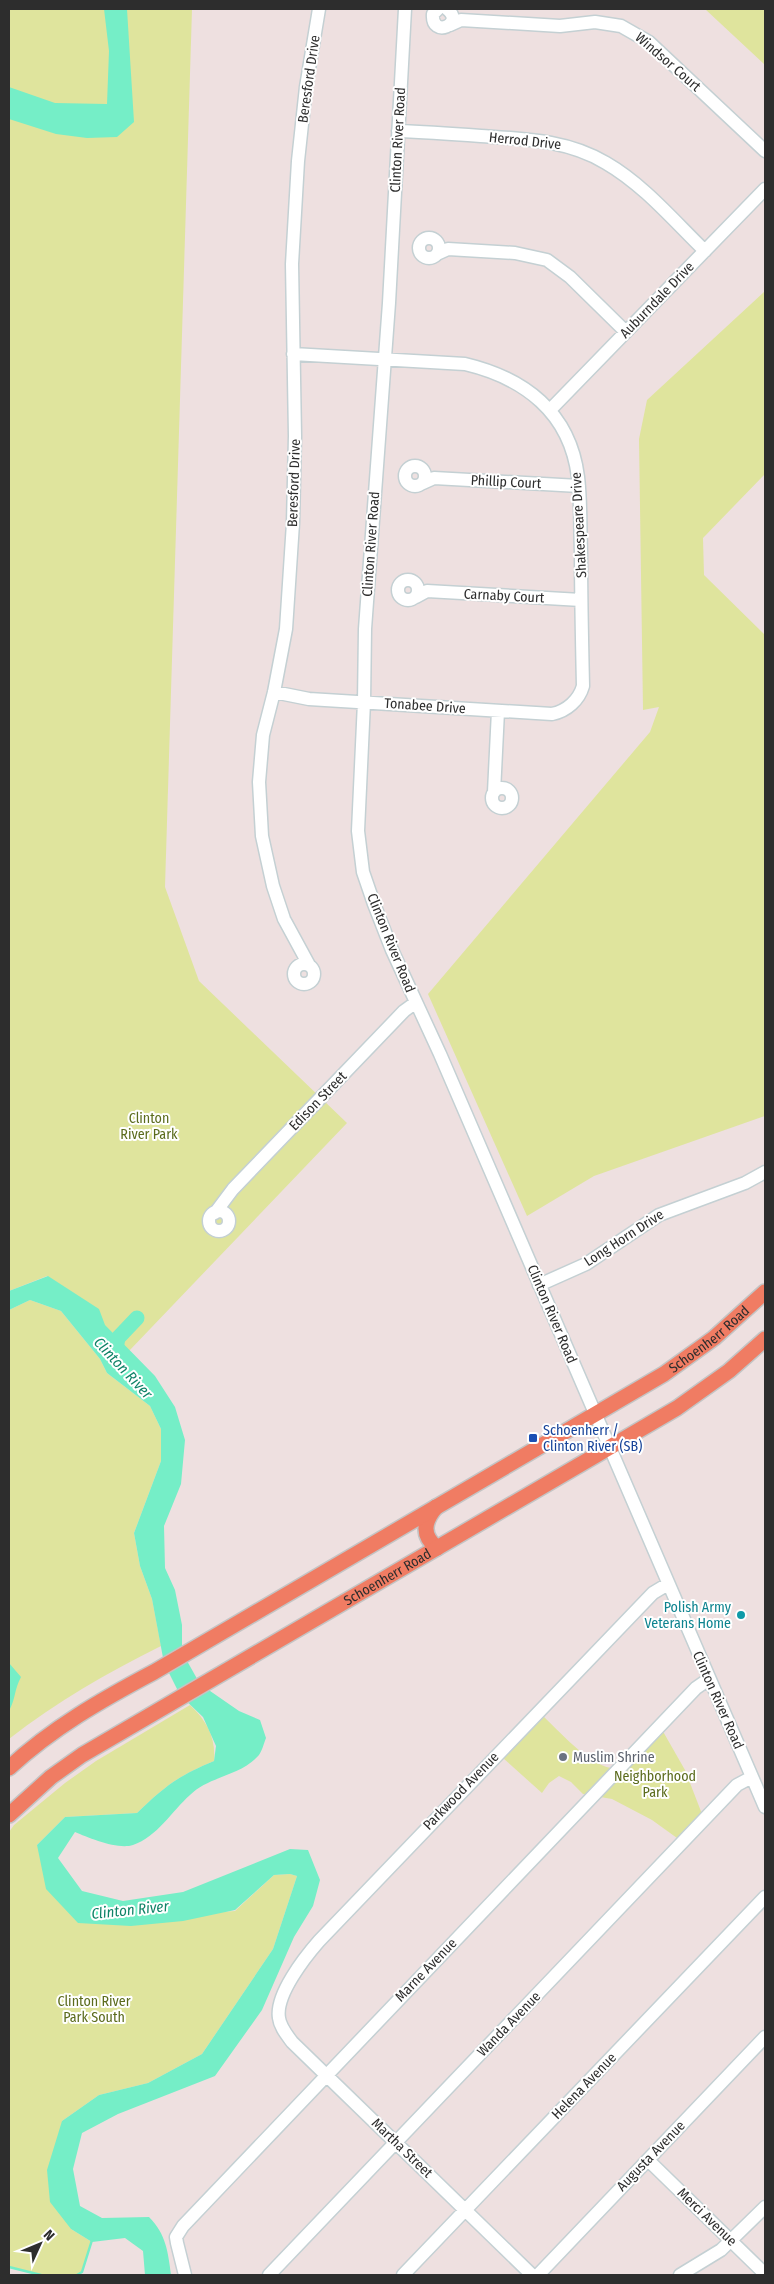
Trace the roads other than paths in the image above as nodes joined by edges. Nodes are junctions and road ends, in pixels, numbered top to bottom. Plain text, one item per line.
1 (319, 9) edge
2 (405, 9) edge
3 (438, 9) edge
4 (452, 17) edge
5 (398, 131) junction
6 (765, 151) edge
7 (765, 189) edge
8 (440, 248) dead end
9 (705, 251) junction
10 (626, 332) junction
11 (293, 354) junction
12 (384, 360) junction
13 (550, 410) junction
14 (427, 477) dead end
15 (579, 486) junction
16 (420, 591) dead end
17 (582, 600) junction
18 (274, 692) junction
19 (364, 702) junction
20 (573, 703) joint
21 (498, 711) junction
22 (498, 787) dead end
23 (302, 966) dead end
24 (415, 1003) junction
25 (765, 1172) edge
26 (221, 1214) dead end
27 (539, 1285) junction
28 (765, 1292) edge
29 (765, 1338) edge
30 (595, 1414) junction
31 (610, 1448) junction
32 (438, 1505) junction
33 (436, 1548) junction
34 (668, 1584) junction
35 (709, 1679) junction
36 (9, 1768) edge
37 (752, 1778) junction
38 (765, 1807) edge
39 (9, 1815) edge
40 (765, 1896) edge
41 (278, 2017) joint
42 (765, 2037) edge
43 (326, 2074) junction
44 (396, 2142) junction
45 (648, 2160) junction
46 (765, 2206) edge
47 (466, 2210) junction
48 (731, 2241) junction
49 (765, 2274) edge
50 (185, 2275) edge
51 (269, 2275) edge
52 (403, 2275) edge
53 (532, 2275) edge
54 (538, 2275) edge
55 (680, 2275) edge

1 - 11 street, Beresford Drive
2 - 5 street, Clinton River Road
3 - 4 street, Windsor Court
4 - 6 street, Windsor Court
5 - 9 street, Herrod Drive
5 - 12 street, Clinton River Road
7 - 9 street, Auburndale Drive
8 - 10 street
9 - 10 street, Auburndale Drive
10 - 13 street, Auburndale Drive
11 - 12 street, Shakespeare Drive
11 - 18 street, Beresford Drive
12 - 13 street, Shakespeare Drive
12 - 19 street, Clinton River Road
13 - 15 street, Shakespeare Drive
14 - 15 street, Phillip Court
15 - 17 street, Shakespeare Drive
16 - 17 street, Carnaby Court
17 - 20 street, Shakespeare Drive
18 - 19 street, Tonabee Drive
18 - 23 street, Beresford Drive
19 - 21 street, Tonabee Drive
19 - 24 street, Clinton River Road
20 - 21 street, Tonabee Drive
21 - 22 street
24 - 26 street, Edison Street
24 - 27 street, Clinton River Road
25 - 27 street, Long Horn Drive
27 - 30 street, Clinton River Road
28 - 30 main road, Schoenherr Road
29 - 31 main road, Schoenherr Road
30 - 31 street, Clinton River Road
30 - 32 main road, Schoenherr Road
31 - 33 main road, Schoenherr Road
31 - 34 street, Clinton River Road
32 - 33 main road
32 - 36 main road, Schoenherr Road
33 - 39 main road, Schoenherr Road
34 - 35 street, Clinton River Road
34 - 41 street, Parkwood Avenue
35 - 37 street, Clinton River Road
35 - 43 street, Marne Avenue
37 - 38 street, Clinton River Road
37 - 44 street, Wanda Avenue
40 - 47 street, Helena Avenue
41 - 43 street, Martha Street
42 - 45 street, Augusta Avenue
43 - 44 street, Martha Street
43 - 50 street, Marne Avenue
44 - 47 street, Martha Street
44 - 51 street, Wanda Avenue
45 - 48 street, Merci Avenue
45 - 54 street, Augusta Avenue
46 - 48 street
47 - 52 street, Helena Avenue
47 - 53 street, Martha Street
48 - 49 street, Merci Avenue
48 - 55 street

